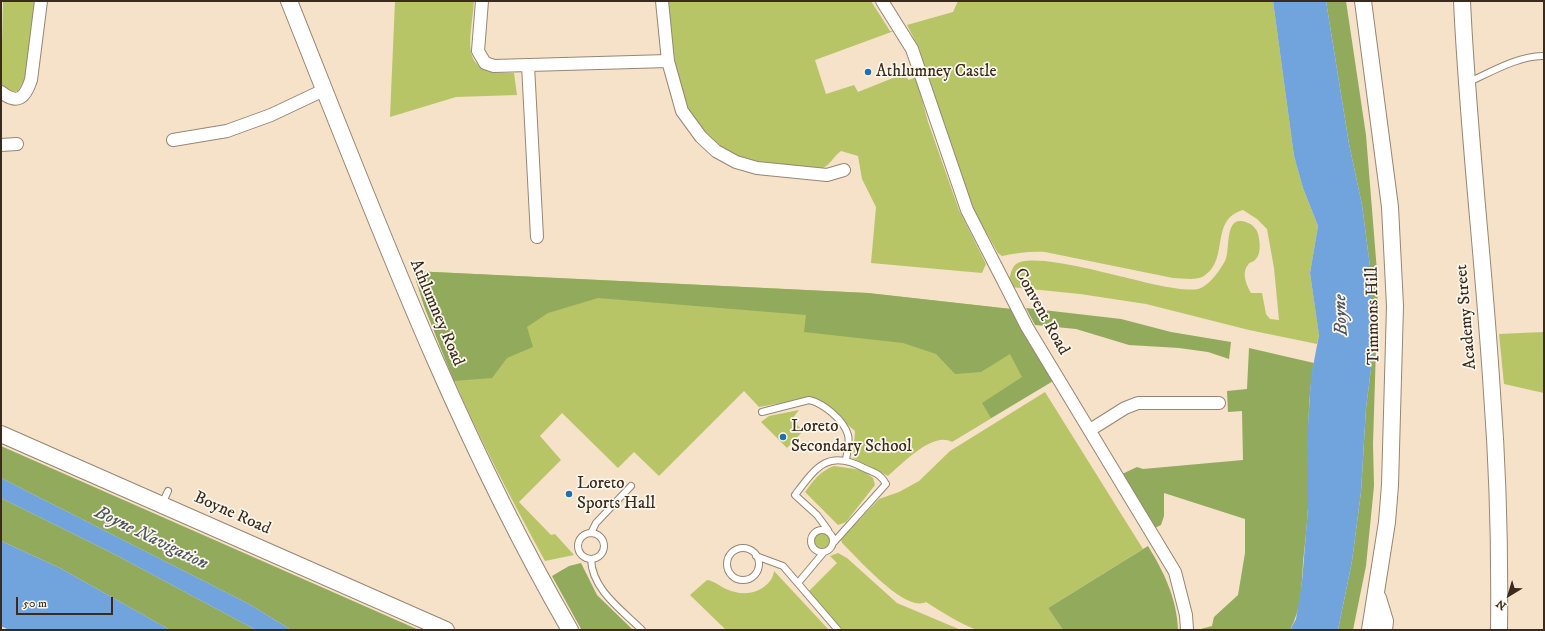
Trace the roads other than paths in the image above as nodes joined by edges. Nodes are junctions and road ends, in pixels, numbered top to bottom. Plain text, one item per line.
1 (42, 1) edge
2 (289, 1) edge
3 (482, 1) edge
4 (662, 1) edge
5 (882, 1) edge
6 (1363, 1) edge
7 (1462, 1) edge
8 (1544, 56) edge
9 (668, 61) junction
10 (528, 65) junction
11 (1466, 84) junction
12 (324, 90) junction
13 (1, 92) edge
14 (173, 140) dead end
15 (17, 144) dead end
16 (1, 145) edge
17 (844, 170) dead end
18 (537, 237) dead end
19 (1219, 403) dead end
20 (762, 412) dead end
21 (1090, 430) junction
22 (1, 434) edge
23 (846, 460) junction
24 (631, 486) dead end
25 (828, 530) junction
26 (591, 533) junction
27 (834, 542) junction
28 (824, 552) junction
29 (756, 556) junction
30 (591, 559) junction
31 (798, 583) junction
32 (1376, 594) junction
33 (446, 630) edge
34 (570, 630) edge
35 (642, 630) edge
36 (838, 630) edge
37 (1187, 630) edge
38 (1370, 630) edge
39 (1384, 630) edge
40 (1500, 630) edge

1 - 13 street
2 - 12 main road, Athlumney Road
3 - 10 street
4 - 9 street
5 - 21 street, Convent Road
6 - 32 main road, Timmons Hill
7 - 11 main road, Academy Street
8 - 11 lane
9 - 10 street
9 - 17 street
10 - 18 street
11 - 40 main road, Academy Street
12 - 14 street
12 - 34 main road, Athlumney Road
15 - 16 street
19 - 21 street
20 - 23 lane
21 - 37 street, Convent Road
22 - 33 main road, Boyne Road
23 - 25 lane
23 - 27 lane
24 - 26 lane
25 - 27 lane
25 - 28 lane
26 - 30 lane
26 - 30 lane
27 - 28 lane
28 - 31 lane
29 - 29 lane
29 - 31 lane
30 - 35 lane
31 - 36 lane
32 - 38 main road, Timmons Hill
32 - 39 main road

